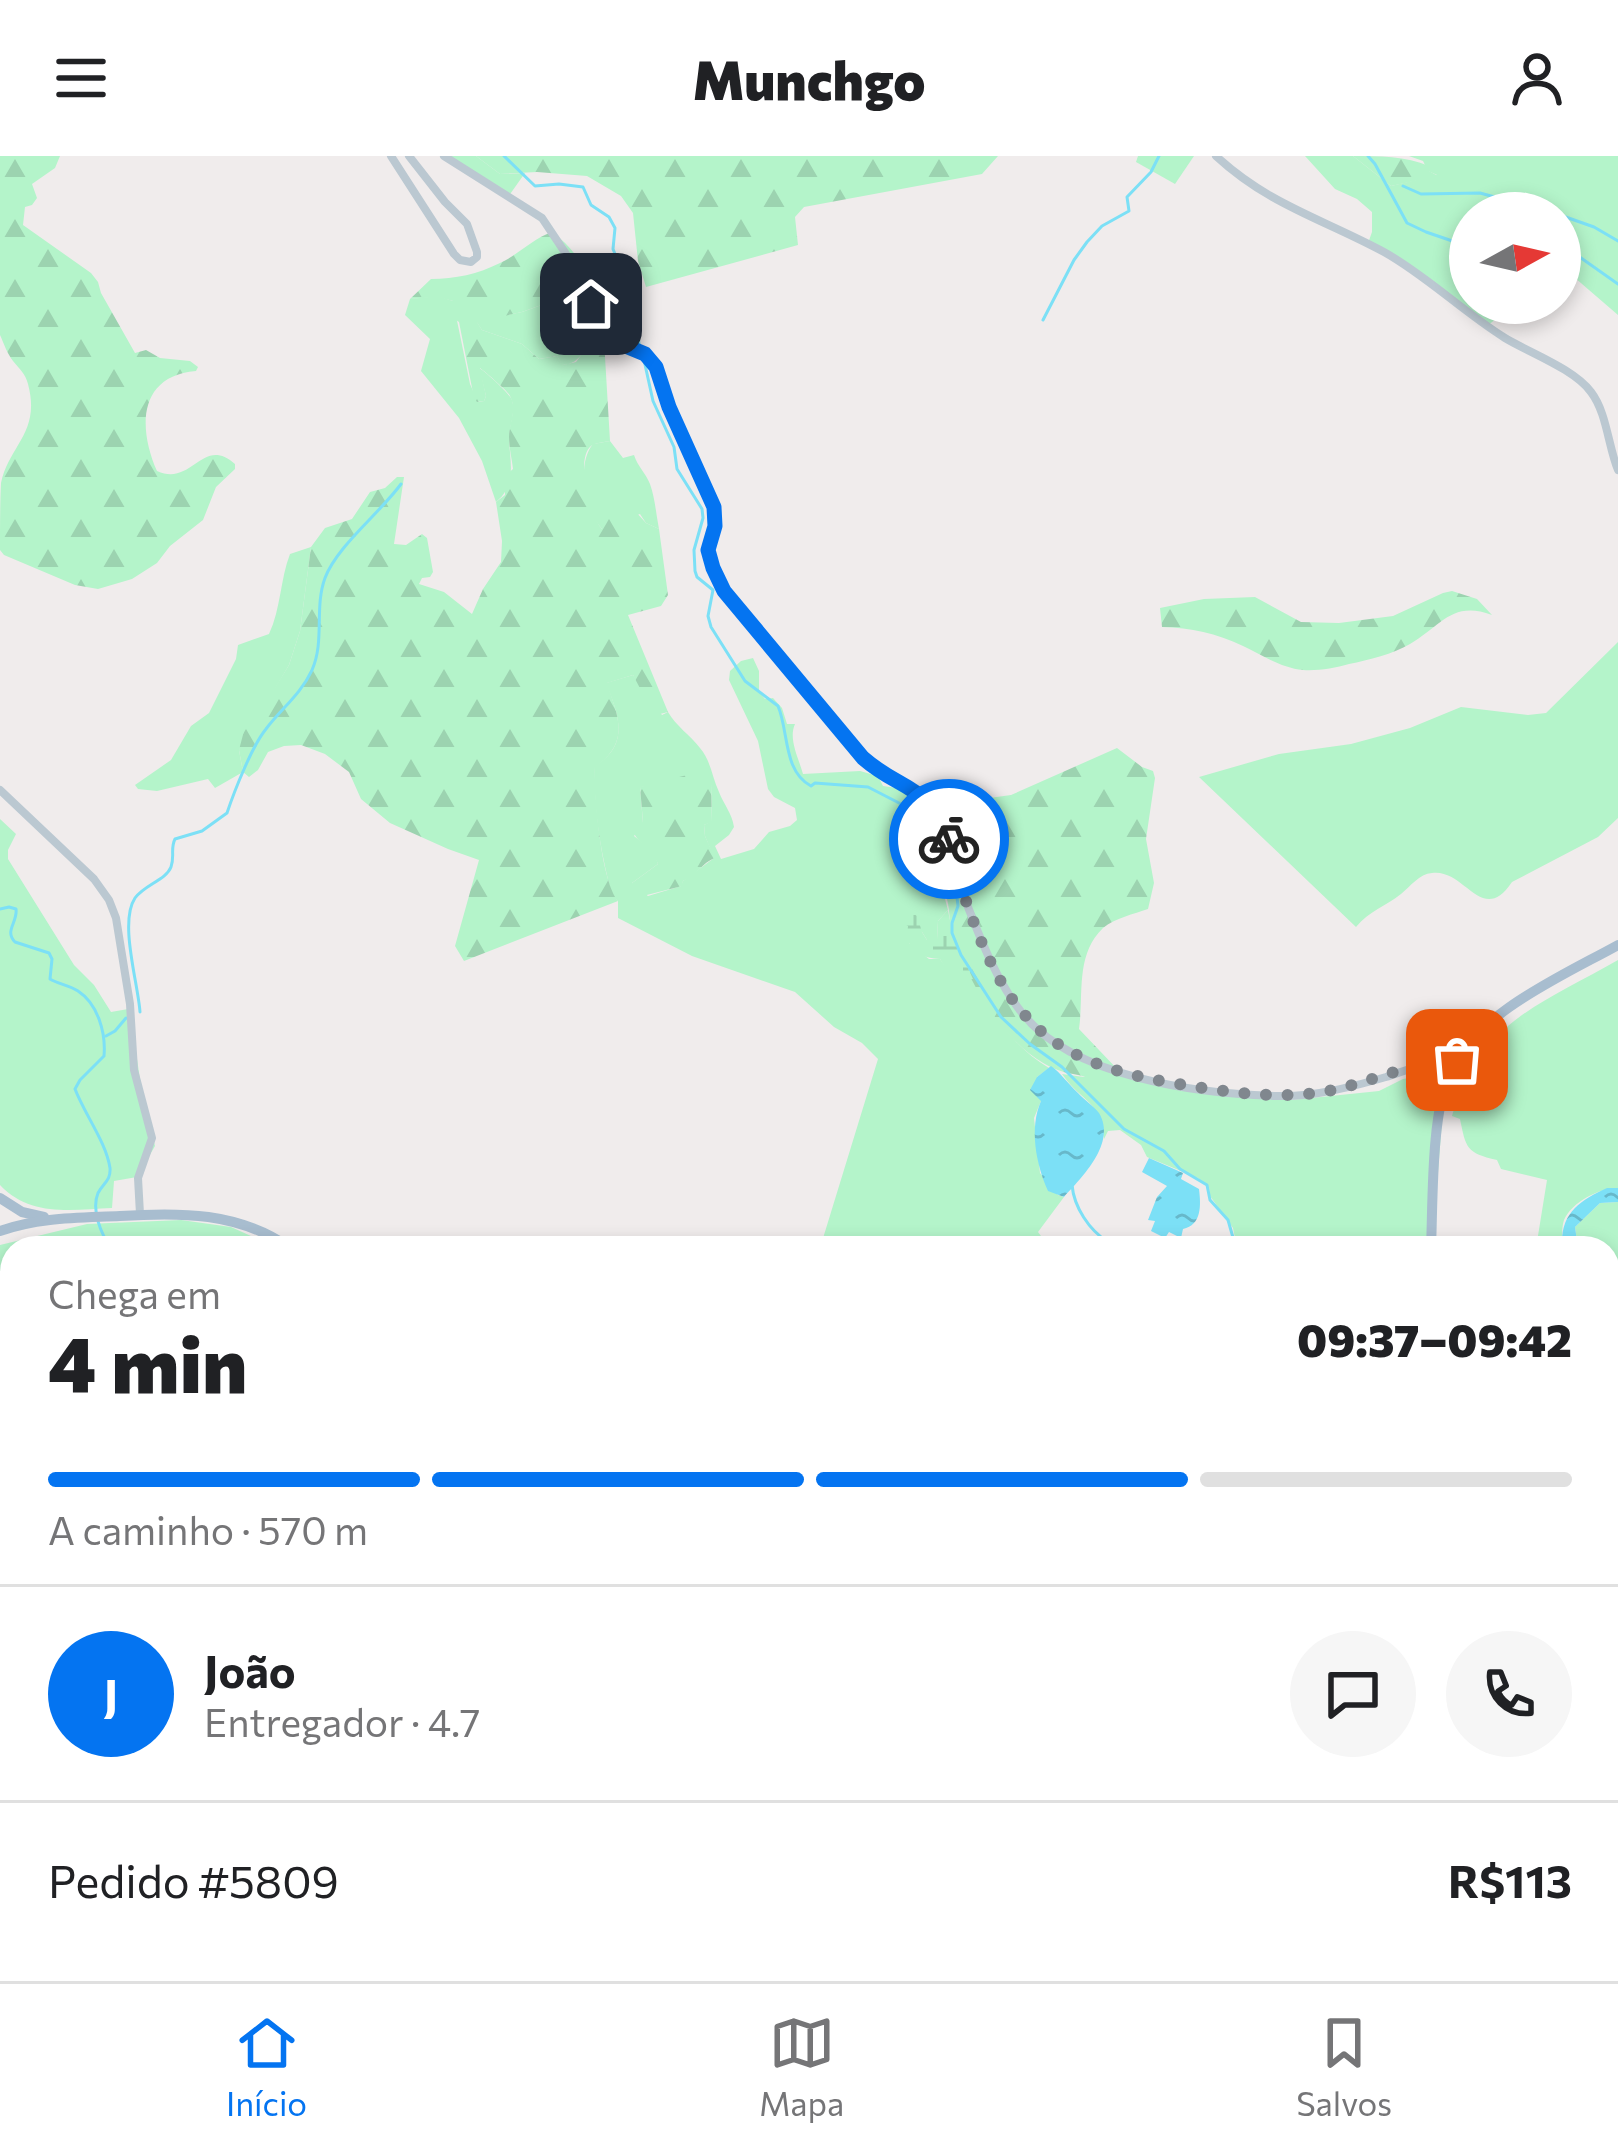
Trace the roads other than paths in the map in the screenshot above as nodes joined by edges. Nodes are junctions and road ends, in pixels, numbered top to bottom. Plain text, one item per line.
1 (391, 156) edge
2 (409, 156) edge
3 (444, 156) edge
4 (1216, 156) edge
5 (1618, 470) edge
6 (0, 790) edge
7 (1618, 945) edge
8 (1457, 1060) junction
9 (1, 1200) edge
10 (140, 1214) junction
11 (53, 1218) junction
12 (0, 1230) edge
13 (270, 1236) edge
14 (1432, 1236) edge

1 - 2 street
3 - 8 street
4 - 5 street
6 - 10 street
7 - 8 main road
8 - 14 main road
9 - 11 main road
9 - 12 main road
10 - 11 main road
10 - 13 main road
11 - 12 main road

